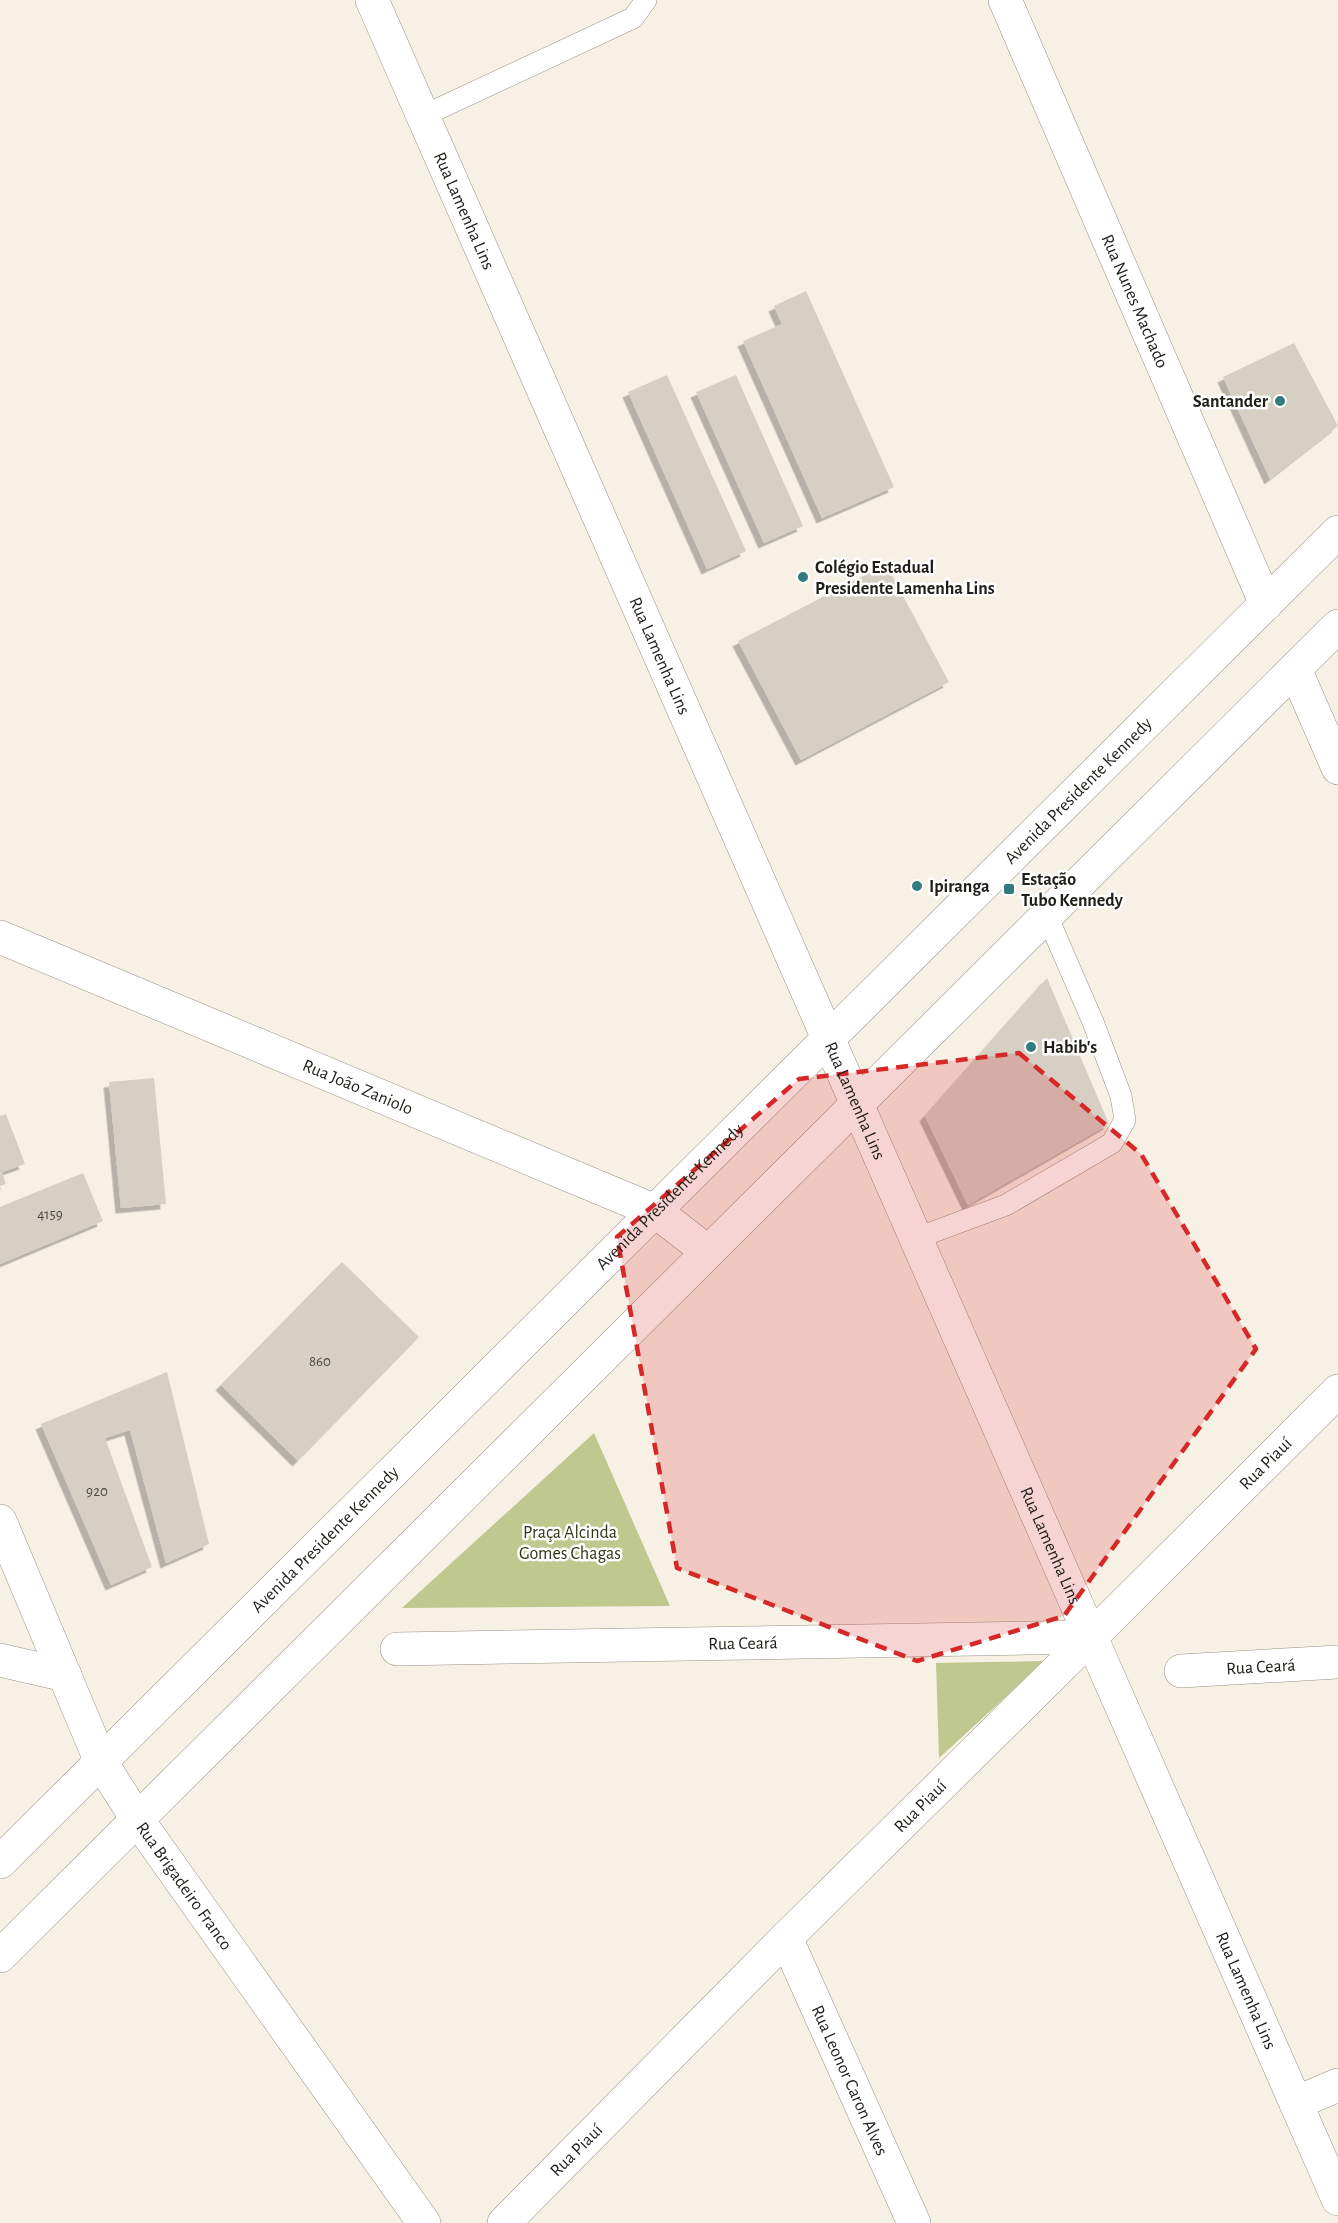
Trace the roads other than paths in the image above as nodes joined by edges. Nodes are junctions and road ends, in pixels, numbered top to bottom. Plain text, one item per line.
1 (372, 0) edge
2 (646, 0) edge
3 (1005, 0) edge
4 (423, 116) junction
5 (1338, 532) edge
6 (1266, 604) junction
7 (1338, 626) edge
8 (1295, 669) junction
9 (1338, 768) edge
10 (1047, 916) junction
11 (0, 937) edge
12 (829, 1038) junction
13 (857, 1104) junction
14 (655, 1211) junction
15 (917, 1238) junction
16 (708, 1252) junction
17 (1338, 1391) edge
18 (0, 1521) edge
19 (1091, 1636) junction
20 (397, 1649) dead end
21 (0, 1660) edge
22 (1338, 1662) edge
23 (1181, 1671) dead end
24 (65, 1675) junction
25 (101, 1762) junction
26 (137, 1819) junction
27 (0, 1863) edge
28 (786, 1938) junction
29 (0, 1956) edge
30 (1338, 2085) edge
31 (1296, 2103) junction
32 (1338, 2199) edge
33 (424, 2223) edge
34 (504, 2223) edge
35 (914, 2223) edge

1 - 4 main road, Rua Lamenha Lins
2 - 4 lane
3 - 6 main road, Rua Nunes Machado
4 - 12 main road, Rua Lamenha Lins
5 - 6 main road, Avenida Presidente Kennedy
6 - 12 main road, Avenida Presidente Kennedy
7 - 8 main road
8 - 9 main road
8 - 10 main road
10 - 13 main road
10 - 15 lane
11 - 14 main road, Rua João Zaniolo
12 - 13 main road, Rua Lamenha Lins
12 - 14 main road, Avenida Presidente Kennedy
13 - 15 main road, Rua Lamenha Lins
13 - 16 main road
14 - 16 main road, Rua João Zaniolo
14 - 25 main road, Avenida Presidente Kennedy
15 - 19 main road, Rua Lamenha Lins
16 - 26 main road
17 - 19 main road, Rua Piauí
18 - 24 main road, Rua Brigadeiro Franco
19 - 20 main road, Rua Ceará
19 - 28 main road, Rua Piauí
19 - 31 main road, Rua Lamenha Lins
21 - 24 main road
22 - 23 main road, Rua Ceará
24 - 25 main road, Rua Brigadeiro Franco
25 - 26 main road, Rua Brigadeiro Franco
25 - 27 main road, Avenida Presidente Kennedy
26 - 29 main road
26 - 33 main road, Rua Brigadeiro Franco
28 - 34 main road, Rua Piauí
28 - 35 main road, Rua Leonor Caron Alves
30 - 31 main road
31 - 32 main road, Rua Lamenha Lins

